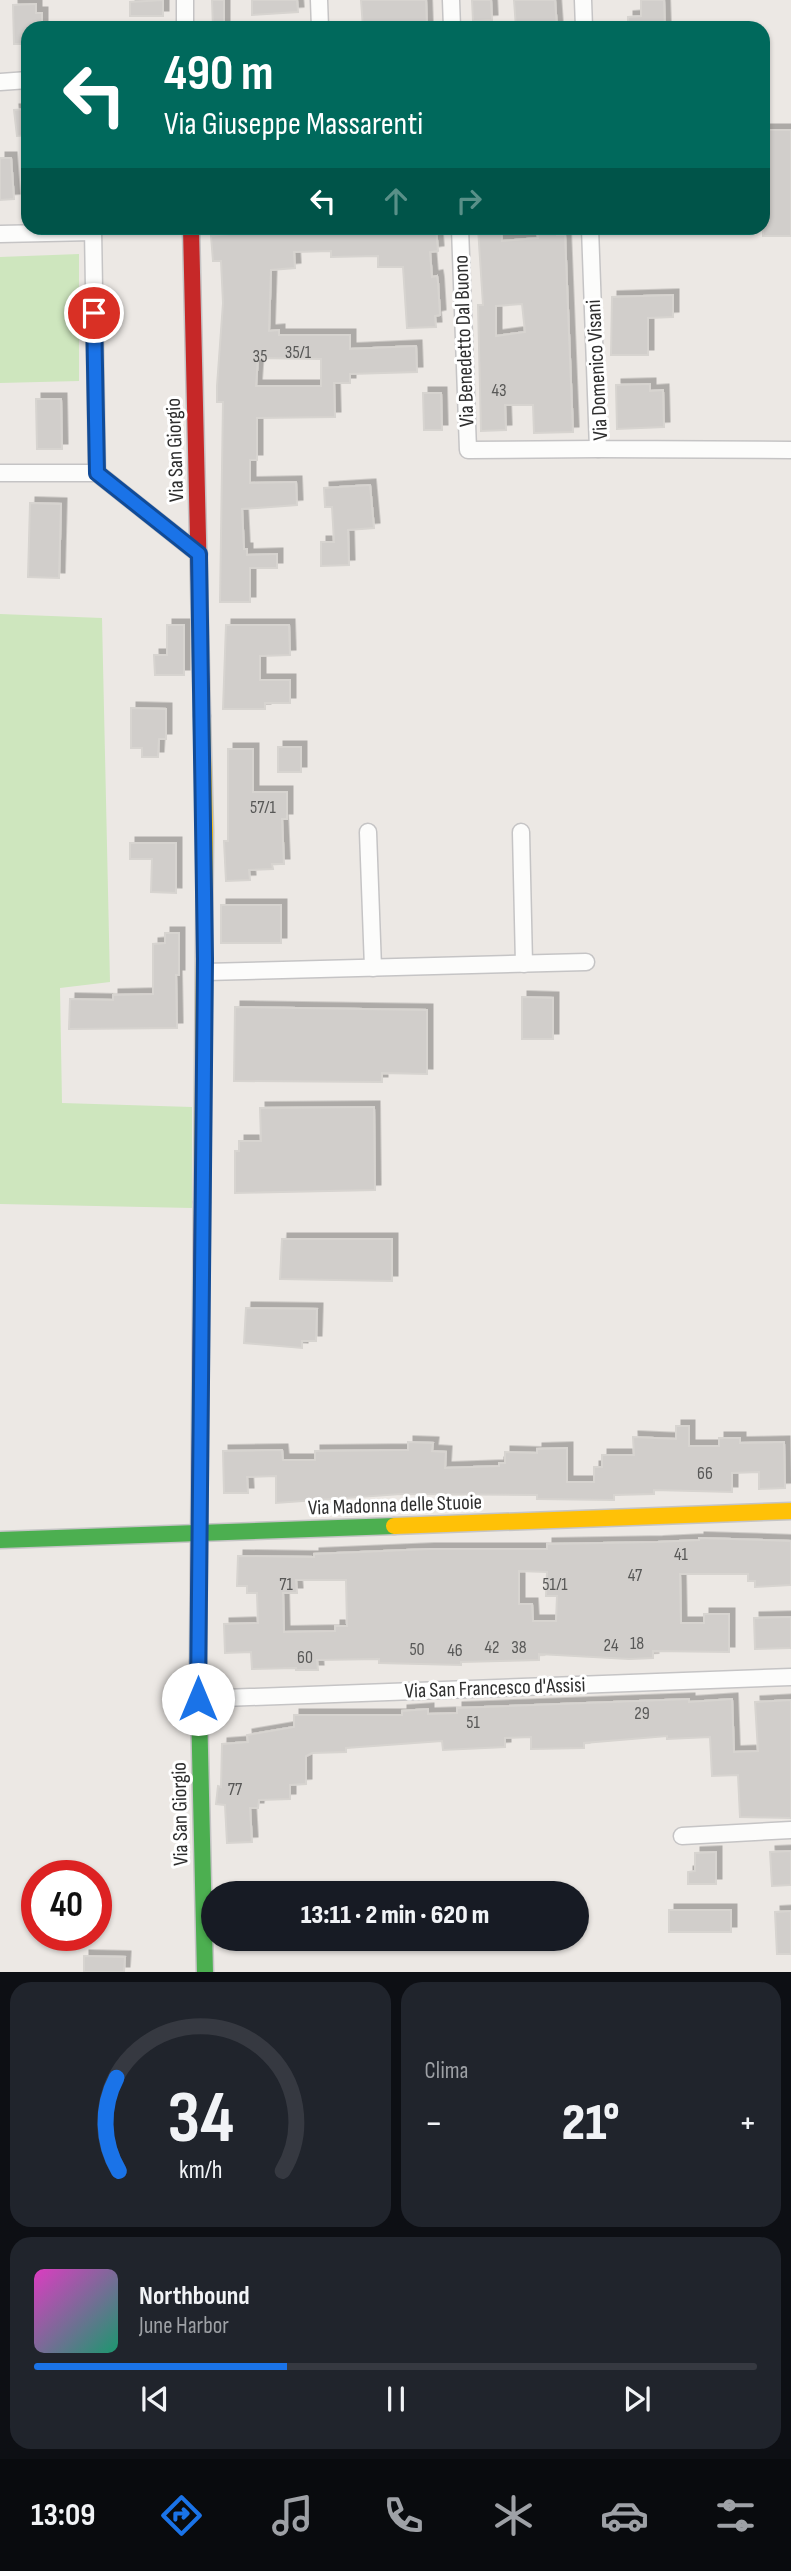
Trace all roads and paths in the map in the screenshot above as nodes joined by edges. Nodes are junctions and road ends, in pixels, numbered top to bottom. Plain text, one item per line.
1 (185, 0) edge
2 (319, 0) edge
3 (451, 0) edge
4 (583, 0) edge
5 (185, 21) edge
6 (320, 21) edge
7 (452, 21) edge
8 (584, 21) edge
9 (21, 80) edge
10 (0, 82) edge
11 (21, 233) edge
12 (0, 234) edge
13 (93, 235) edge
14 (191, 235) edge
15 (460, 235) edge
16 (590, 235) edge
17 (598, 449) junction
18 (791, 450) edge
19 (0, 472) edge
20 (97, 473) junction
21 (199, 554) junction
22 (368, 832) dead end
23 (521, 832) dead end
24 (586, 962) dead end
25 (524, 964) junction
26 (373, 968) junction
27 (205, 972) junction
28 (791, 1511) edge
29 (199, 1534) junction
30 (0, 1540) edge
31 (791, 1677) edge
32 (198, 1699) junction
33 (791, 1830) edge
34 (682, 1836) dead end
35 (205, 1972) edge

1 - 5 street
2 - 6 street
3 - 7 street
4 - 8 street
9 - 10 street
11 - 12 street
13 - 20 street
14 - 21 street, Via San Giorgio
15 - 17 street, Via Benedetto Dal Buono
16 - 17 street, Via Domenico Visani
17 - 18 street, Via Domenico Visani
19 - 20 street
20 - 21 street
21 - 27 street, Via San Giorgio
22 - 26 street
23 - 25 street
24 - 25 street
25 - 26 street
26 - 27 street
27 - 29 street, Via San Giorgio
28 - 29 street, Via Madonna delle Stuoie
29 - 30 street, Via Madonna delle Stuoie
29 - 32 street, Via San Giorgio
31 - 32 street, Via San Francesco d'Assisi
32 - 35 street, Via San Giorgio
33 - 34 street

